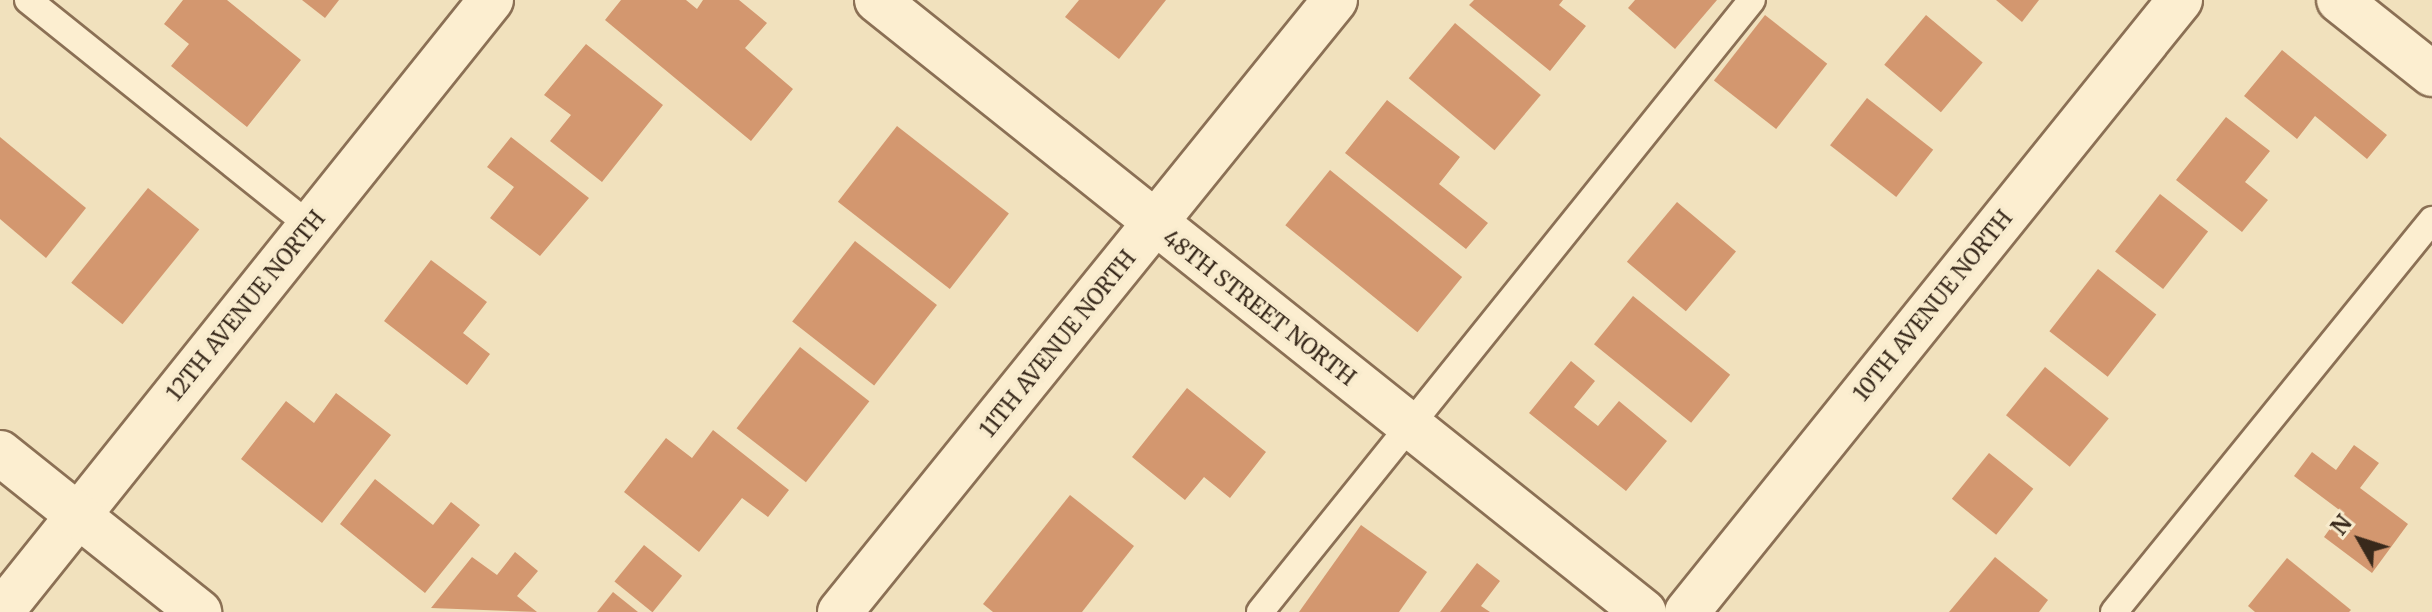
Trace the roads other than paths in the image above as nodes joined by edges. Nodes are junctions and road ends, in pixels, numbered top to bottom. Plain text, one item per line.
1 (491, 0) edge
2 (877, 0) edge
3 (1335, 0) edge
4 (1752, 0) edge
5 (2180, 0) edge
6 (2339, 0) edge
7 (42, 4) edge
8 (2432, 74) edge
9 (2432, 220) edge
10 (1155, 225) junction
11 (310, 226) junction
12 (1410, 426) junction
13 (0, 453) edge
14 (79, 516) junction
15 (1, 612) edge
16 (199, 612) edge
17 (840, 612) edge
18 (1260, 612) edge
19 (1644, 612) edge
20 (1687, 612) edge
21 (2114, 612) edge

1 - 11 street, 12TH AVENUE NORTH
2 - 10 street, 48TH STREET NORTH
3 - 10 street, 11TH AVENUE NORTH
4 - 12 lane
5 - 20 street, 10TH AVENUE NORTH
6 - 8 street
7 - 11 lane
9 - 21 lane
10 - 12 street, 48TH STREET NORTH
10 - 17 street, 11TH AVENUE NORTH
11 - 14 street, 12TH AVENUE NORTH
12 - 18 lane
12 - 19 street, 48TH STREET NORTH
13 - 14 street
14 - 15 street, 12TH AVENUE NORTH
14 - 16 street

